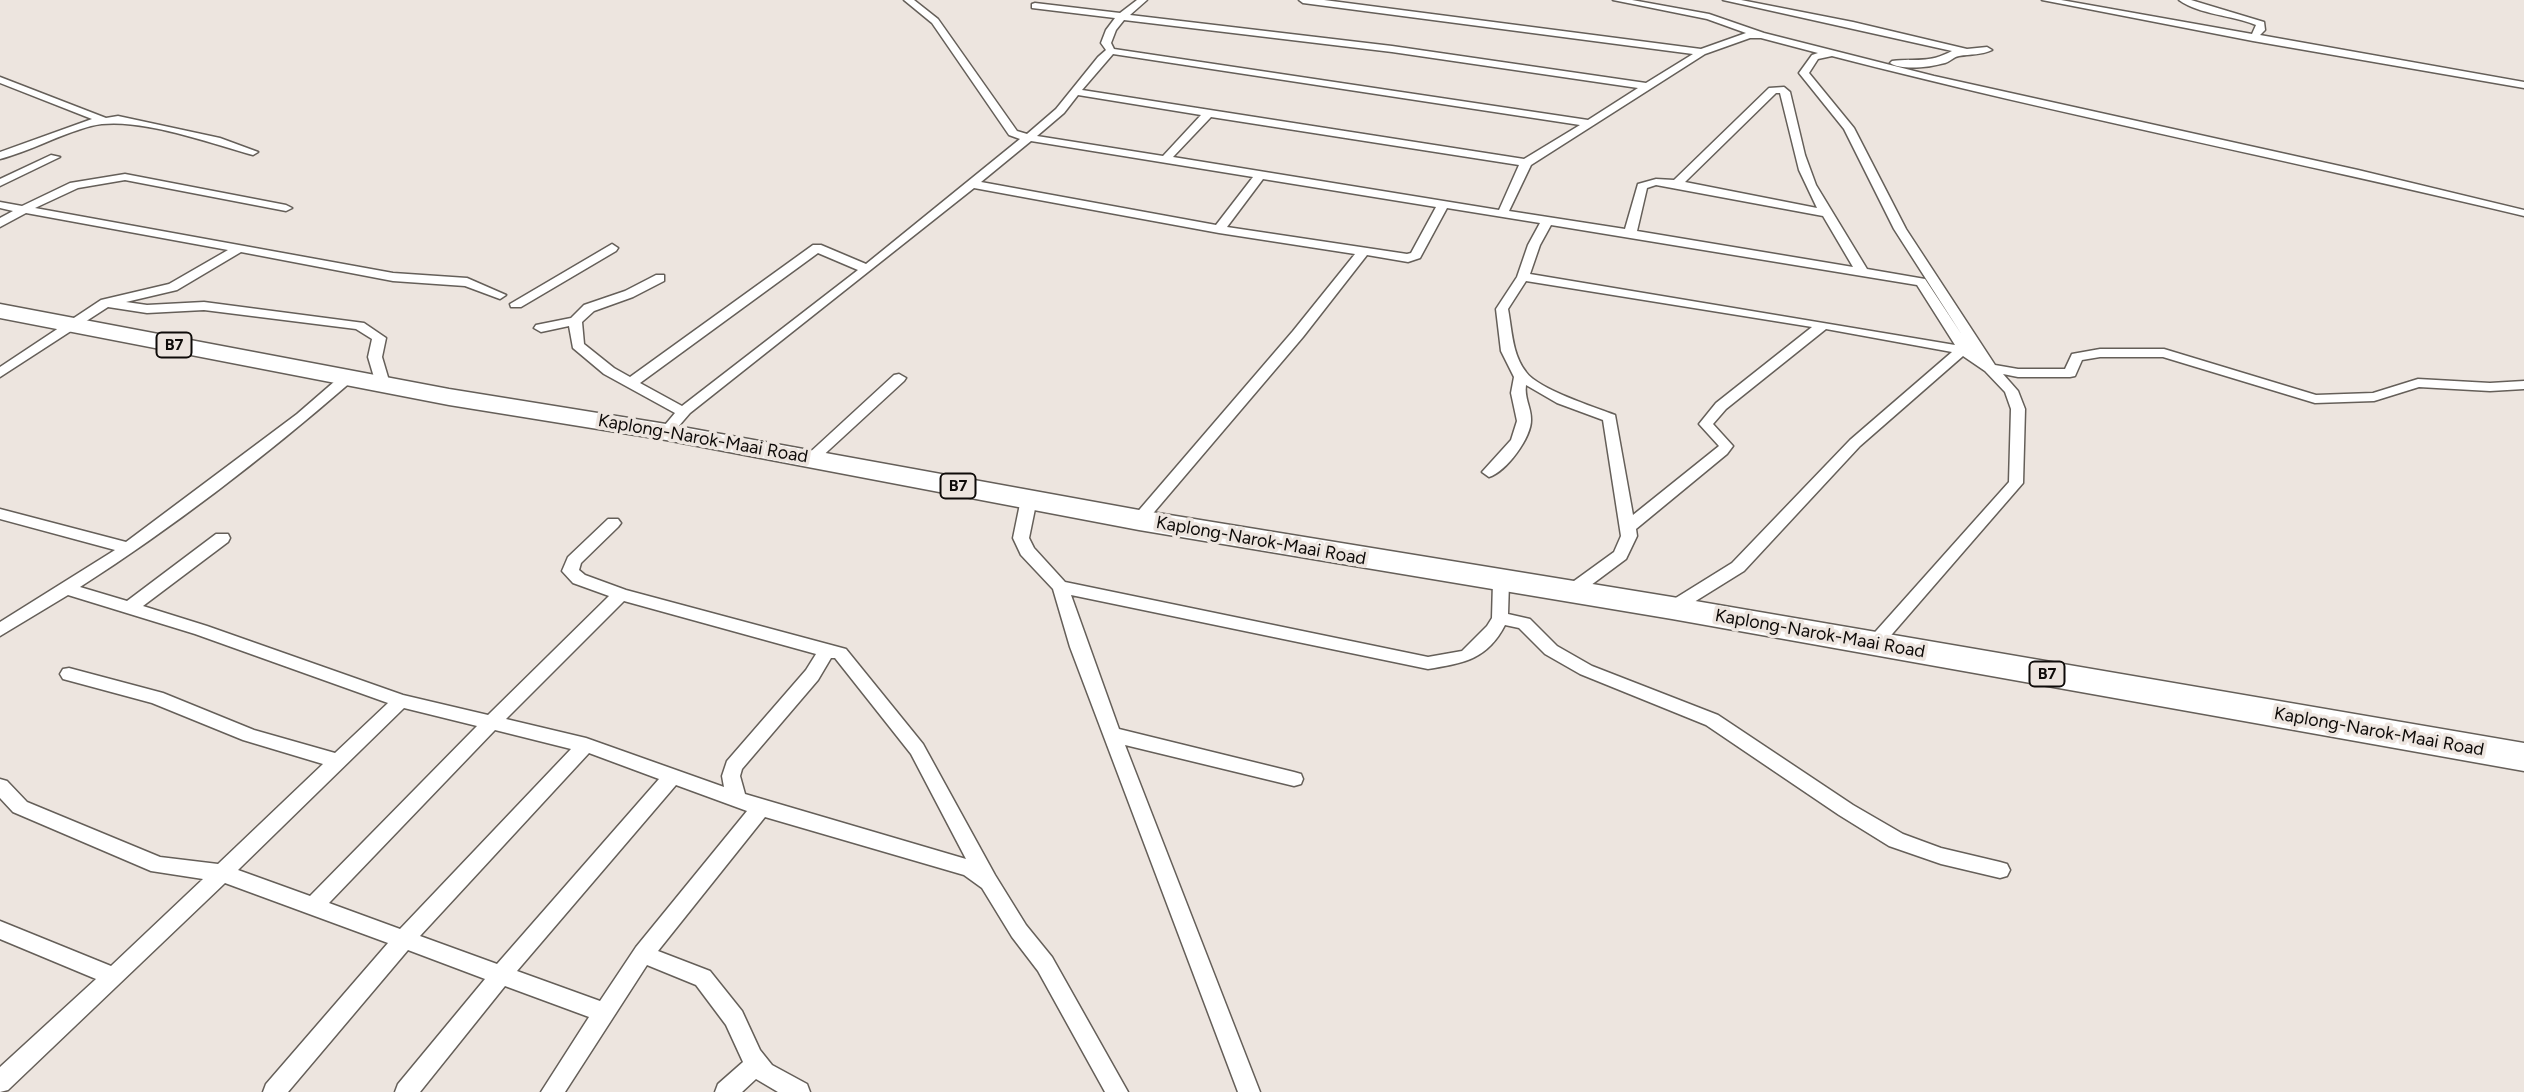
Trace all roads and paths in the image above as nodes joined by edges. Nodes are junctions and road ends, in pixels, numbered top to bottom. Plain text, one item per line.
1 (908, 0) edge
2 (1143, 0) edge
3 (1303, 0) edge
4 (1617, 0) edge
5 (1727, 0) edge
6 (2046, 0) edge
7 (2183, 0) edge
8 (1035, 6) dead end
9 (1753, 13) edge
10 (1123, 15) junction
11 (1761, 35) junction
12 (2253, 38) junction
13 (1987, 50) dead end
14 (1111, 51) junction
15 (1965, 51) junction
16 (1702, 52) junction
17 (1829, 52) junction
18 (1811, 81) junction
19 (3, 83) edge
20 (2524, 85) edge
21 (1647, 86) junction
22 (1780, 89) junction
23 (1075, 92) junction
24 (1207, 115) junction
25 (103, 120) junction
26 (1590, 123) junction
27 (1027, 139) junction
28 (253, 152) dead end
29 (0, 156) edge
30 (55, 157) dead end
31 (1166, 160) junction
32 (1526, 163) junction
33 (1260, 175) junction
34 (0, 183) edge
35 (972, 184) junction
36 (1678, 184) junction
37 (0, 205) edge
38 (1442, 206) junction
39 (286, 208) dead end
40 (25, 209) junction
41 (1827, 212) junction
42 (2524, 213) edge
43 (1502, 215) junction
44 (1547, 221) junction
45 (0, 223) edge
46 (1219, 229) junction
47 (1630, 233) junction
48 (239, 248) junction
49 (612, 248) dead end
50 (1363, 252) junction
51 (867, 268) junction
52 (1862, 271) junction
53 (1523, 277) junction
54 (660, 278) dead end
55 (500, 295) dead end
56 (106, 303) junction
57 (516, 304) dead end
58 (0, 312) edge
59 (575, 321) junction
60 (1823, 325) junction
61 (74, 326) junction
62 (541, 328) dead end
63 (1962, 350) junction
64 (1990, 368) junction
65 (0, 373) edge
66 (1521, 377) junction
67 (347, 378) junction
68 (900, 378) dead end
69 (631, 383) junction
70 (383, 384) junction
71 (2524, 385) edge
72 (685, 410) junction
73 (666, 432) junction
74 (812, 458) junction
75 (1489, 472) dead end
76 (1029, 499) junction
77 (0, 514) edge
78 (1139, 520) junction
79 (613, 523) dead end
80 (1629, 526) junction
81 (222, 538) dead end
82 (129, 548) junction
83 (1501, 582) junction
84 (1060, 587) junction
85 (65, 588) junction
86 (1569, 593) junction
87 (621, 594) junction
88 (130, 607) junction
89 (1672, 608) junction
90 (1500, 618) junction
91 (0, 630) edge
92 (1874, 643) junction
93 (827, 651) junction
94 (69, 674) dead end
95 (401, 701) junction
96 (493, 721) junction
97 (1114, 735) junction
98 (586, 746) junction
99 (2524, 757) edge
100 (340, 762) junction
101 (672, 777) junction
102 (1294, 779) dead end
103 (0, 786) edge
104 (736, 797) junction
105 (761, 808) junction
106 (2000, 870) dead end
107 (222, 873) junction
108 (989, 882) junction
109 (315, 905) junction
110 (0, 930) edge
111 (405, 938) junction
112 (643, 954) junction
113 (502, 974) junction
114 (114, 977) junction
115 (605, 1013) junction
116 (757, 1063) junction
117 (0, 1082) edge
118 (274, 1092) edge
119 (405, 1092) edge
120 (552, 1092) edge
121 (726, 1092) edge
122 (799, 1092) edge
123 (1117, 1092) edge
124 (1250, 1092) edge

1 - 27 street
2 - 10 street
3 - 16 street
4 - 9 street
5 - 9 street
6 - 12 street
7 - 12 street
8 - 10 street
9 - 11 street
9 - 15 street
10 - 14 street
10 - 21 street
11 - 16 street
11 - 17 street
12 - 20 street
13 - 15 street
14 - 23 street
14 - 26 street
15 - 17 street
16 - 21 street
17 - 18 street
17 - 42 street
18 - 22 street
18 - 64 street
19 - 25 street
21 - 26 street
22 - 36 street
22 - 41 street
23 - 24 street
23 - 27 street
24 - 31 street
24 - 32 street
25 - 28 street
25 - 29 street
26 - 32 street
27 - 31 street
27 - 35 street
30 - 34 street
31 - 33 street
32 - 43 street
33 - 38 street
33 - 46 street
35 - 46 street
35 - 51 street
36 - 41 street
36 - 47 street
37 - 40 street
38 - 43 street
38 - 50 street
39 - 40 street
40 - 45 street
40 - 48 street
41 - 52 street
43 - 44 street
44 - 47 street
44 - 53 street
46 - 50 street
47 - 52 street
48 - 55 street
48 - 56 street
49 - 57 street
50 - 78 street
51 - 69 street
51 - 72 street
52 - 63 street
53 - 60 street
53 - 66 street
54 - 59 street
56 - 61 street
56 - 70 street
58 - 61 highway, Kaplong-Narok-Maai Road / B7
59 - 62 street
59 - 69 street
60 - 63 street
60 - 80 street
61 - 65 street
61 - 67 highway, Kaplong-Narok-Maai Road / B7
63 - 64 street
63 - 89 street
64 - 71 street
64 - 92 street
66 - 75 street
66 - 80 street
67 - 70 highway, Kaplong-Narok-Maai Road / B7
67 - 82 street
68 - 74 street
69 - 72 street
70 - 73 highway, Kaplong-Narok-Maai Road / B7
72 - 73 street
73 - 74 highway, Kaplong-Narok-Maai Road / B7
74 - 76 highway, Kaplong-Narok-Maai Road / B7
76 - 78 highway, Kaplong-Narok-Maai Road / B7
76 - 84 street
77 - 82 street
78 - 83 highway, Kaplong-Narok-Maai Road / B7
79 - 87 street
80 - 86 street
81 - 88 street
82 - 85 street
83 - 86 highway, Kaplong-Narok-Maai Road / B7
83 - 90 street
84 - 90 street
84 - 97 street
85 - 88 street
85 - 91 street
86 - 89 highway, Kaplong-Narok-Maai Road / B7
87 - 93 street
87 - 96 street
88 - 95 street
89 - 92 highway, Kaplong-Narok-Maai Road / B7
90 - 106 street
92 - 99 highway, Kaplong-Narok-Maai Road / B7
93 - 104 street
93 - 108 street
94 - 100 street
95 - 96 street
95 - 100 street
96 - 98 street
96 - 109 street
97 - 102 street
97 - 124 street
98 - 101 street
98 - 111 street
100 - 107 street
101 - 104 street
101 - 113 street
103 - 107 street
104 - 105 street
105 - 108 street
105 - 112 street
107 - 109 street
107 - 114 street
108 - 123 street
109 - 111 street
110 - 114 street
111 - 113 street
111 - 118 street
112 - 115 street
112 - 116 street
113 - 115 street
113 - 119 street
114 - 117 street
115 - 120 street
116 - 121 street
116 - 122 street

